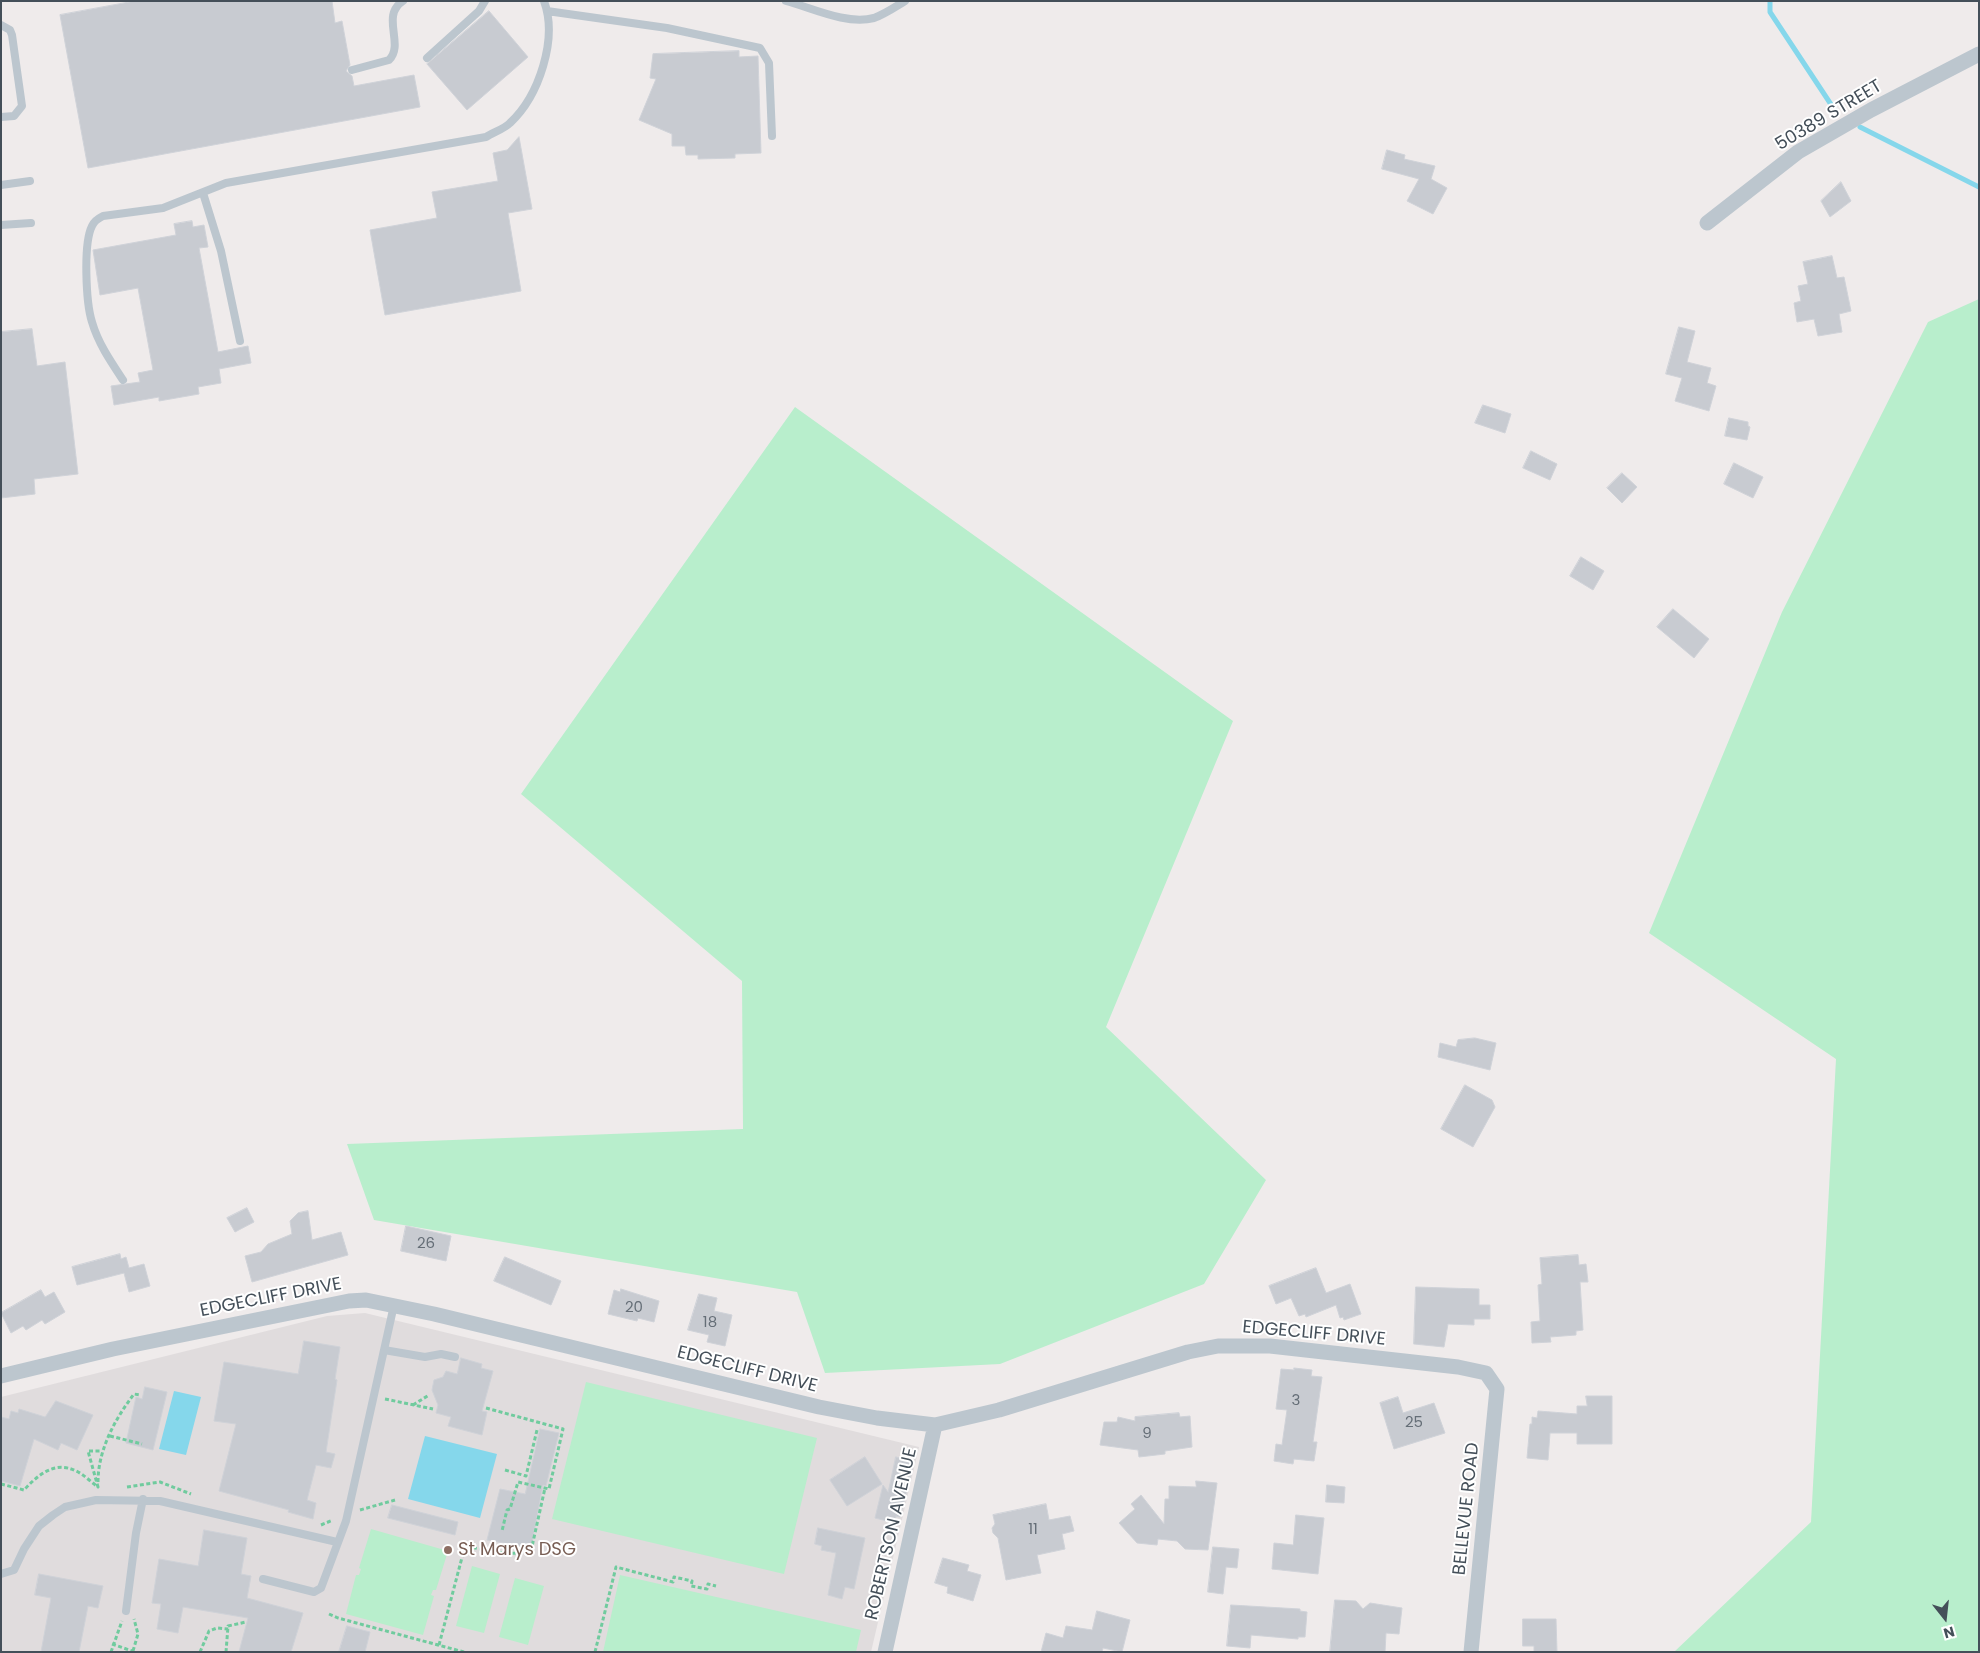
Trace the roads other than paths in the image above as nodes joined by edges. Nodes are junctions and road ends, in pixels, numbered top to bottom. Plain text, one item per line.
1 (403, 1) edge
2 (485, 1) edge
3 (544, 1) edge
4 (786, 1) edge
5 (905, 1) edge
6 (807, 4) edge
7 (547, 11) junction
8 (1, 25) edge
9 (1979, 54) edge
10 (427, 58) dead end
11 (352, 70) dead end
12 (1, 118) edge
13 (772, 136) dead end
14 (30, 181) dead end
15 (1, 185) edge
16 (203, 193) junction
17 (31, 223) dead end
18 (1707, 223) dead end
19 (1, 226) edge
20 (240, 342) dead end
21 (123, 380) dead end
22 (394, 1305) junction
23 (384, 1350) junction
24 (455, 1358) dead end
25 (1486, 1372) joint
26 (1, 1376) edge
27 (936, 1425) junction
28 (143, 1499) junction
29 (337, 1542) junction
30 (1, 1574) edge
31 (263, 1579) dead end
32 (126, 1611) road end
33 (885, 1652) edge
34 (1471, 1652) edge

1 - 11 lane
2 - 10 lane
3 - 7 lane
4 - 6 lane
5 - 6 lane
7 - 13 lane
7 - 16 lane
8 - 12 lane
9 - 18 street, 50389 STREET
14 - 15 lane
16 - 20 lane
16 - 21 lane
17 - 19 lane
22 - 23 lane
22 - 26 street, EDGECLIFF DRIVE
22 - 27 street, EDGECLIFF DRIVE
23 - 24 lane
23 - 29 lane
25 - 27 street, EDGECLIFF DRIVE
25 - 34 street, BELLEVUE ROAD
27 - 33 street, ROBERTSON AVENUE
28 - 29 lane
28 - 30 lane
28 - 32 lane
29 - 31 lane

